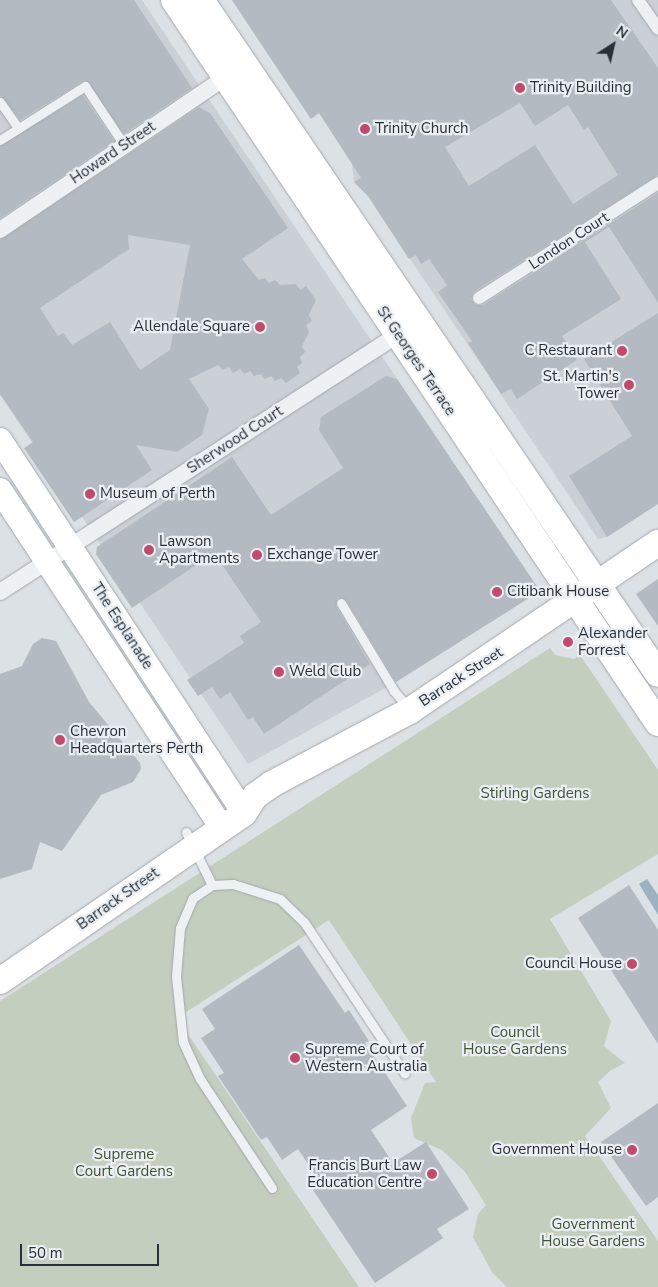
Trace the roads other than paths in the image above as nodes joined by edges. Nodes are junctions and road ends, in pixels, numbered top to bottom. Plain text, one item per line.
1 (174, 0) edge
2 (201, 0) edge
3 (638, 0) edge
4 (658, 29) edge
5 (226, 77) junction
6 (0, 102) edge
7 (18, 128) junction
8 (0, 140) edge
9 (124, 145) junction
10 (658, 183) edge
11 (1, 227) edge
12 (479, 298) dead end
13 (398, 335) junction
14 (0, 440) edge
15 (0, 490) edge
16 (658, 543) edge
17 (71, 546) junction
18 (46, 562) junction
19 (596, 584) junction
20 (0, 592) edge
21 (575, 600) junction
22 (342, 603) dead end
23 (658, 674) edge
24 (411, 710) junction
25 (658, 723) edge
26 (244, 803) junction
27 (217, 821) junction
28 (189, 840) junction
29 (212, 885) junction
30 (0, 960) edge
31 (0, 981) edge
32 (405, 1074) dead end
33 (272, 1188) dead end

1 - 5 main road, St Georges Terrace
2 - 19 main road, St Georges Terrace
3 - 4 street
5 - 9 street, Howard Street
5 - 13 main road, St Georges Terrace
6 - 7 lane
7 - 8 lane
7 - 9 lane
9 - 11 street, Howard Street
10 - 12 street, London Court
13 - 17 street, Sherwood Court
13 - 21 main road, St Georges Terrace
14 - 17 main road, The Esplanade
15 - 18 main road, The Esplanade
16 - 19 main road, Barrack Street
17 - 18 street, Sherwood Court
17 - 26 main road, The Esplanade
18 - 20 street, Sherwood Court
18 - 27 main road, The Esplanade
19 - 21 main road, Barrack Street
19 - 23 main road, St Georges Terrace
21 - 24 main road, Barrack Street
21 - 25 main road, St Georges Terrace
22 - 24 lane
24 - 26 main road, Barrack Street
26 - 27 main road, Barrack Street
27 - 28 main road, Barrack Street
28 - 29 lane
28 - 30 main road, Barrack Street
28 - 31 main road, Barrack Street
29 - 32 lane
29 - 33 lane

